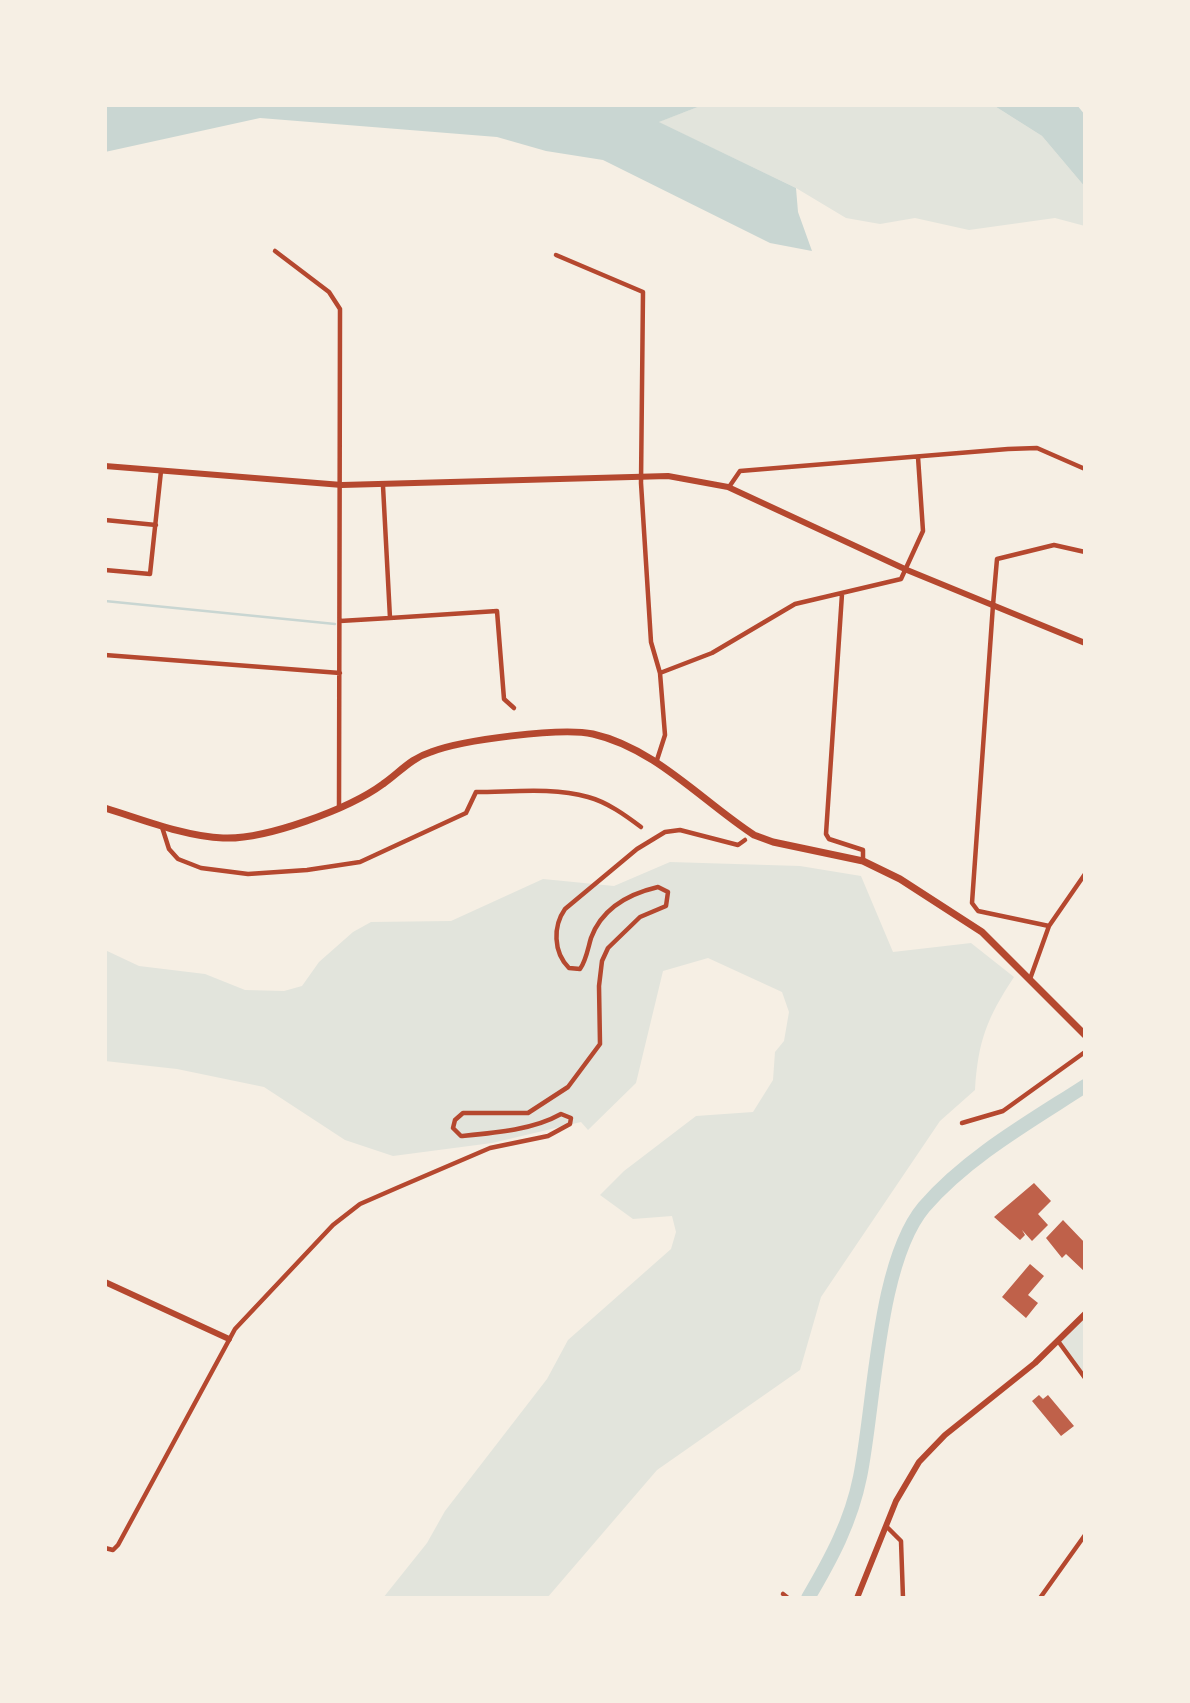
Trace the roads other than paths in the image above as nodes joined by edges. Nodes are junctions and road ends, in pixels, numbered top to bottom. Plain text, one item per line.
1 (275, 251) dead end
2 (556, 255) dead end
3 (918, 457) junction
4 (105, 466) edge
5 (1085, 470) edge
6 (161, 471) junction
7 (641, 477) junction
8 (342, 485) junction
9 (383, 486) junction
10 (728, 487) junction
11 (105, 520) edge
12 (156, 525) junction
13 (1085, 552) edge
14 (105, 570) edge
15 (907, 570) junction
16 (842, 594) junction
17 (993, 605) junction
18 (390, 618) junction
19 (340, 621) junction
20 (1085, 643) edge
21 (105, 655) edge
22 (340, 673) junction
23 (660, 673) junction
24 (514, 708) dead end
25 (656, 763) junction
26 (339, 806) junction
27 (105, 808) edge
28 (162, 826) junction
29 (641, 827) dead end
30 (746, 841) dead end
31 (863, 861) junction
32 (1085, 874) edge
33 (1049, 926) junction
34 (1030, 979) junction
35 (1085, 1035) edge
36 (1085, 1052) edge
37 (962, 1124) dead end
38 (105, 1282) edge
39 (1085, 1314) edge
40 (229, 1339) junction
41 (1057, 1340) junction
42 (1085, 1378) edge
43 (886, 1526) junction
44 (1085, 1535) edge
45 (105, 1549) edge
46 (857, 1598) edge
47 (903, 1598) edge
48 (1040, 1598) edge

1 - 8 street
2 - 7 street
3 - 5 street
3 - 10 street
3 - 15 street
4 - 6 street
6 - 8 street
6 - 12 street
7 - 9 street
7 - 10 street
7 - 23 street
8 - 9 street
8 - 19 street
9 - 18 street
10 - 15 street
11 - 12 street
12 - 14 street
13 - 17 street
15 - 16 street
15 - 17 street
16 - 23 street
16 - 31 street
17 - 20 street
17 - 33 street
18 - 19 street
18 - 24 street
19 - 22 street
21 - 22 street
22 - 26 street
23 - 25 street
25 - 26 main road
25 - 31 main road
26 - 28 main road
27 - 28 main road
28 - 29 street
30 - 40 street
31 - 34 main road
32 - 33 street
33 - 34 street
34 - 35 main road
36 - 37 street
38 - 40 street
39 - 41 street
40 - 45 street
41 - 42 street
41 - 43 street
43 - 46 street
43 - 47 street
44 - 48 street

